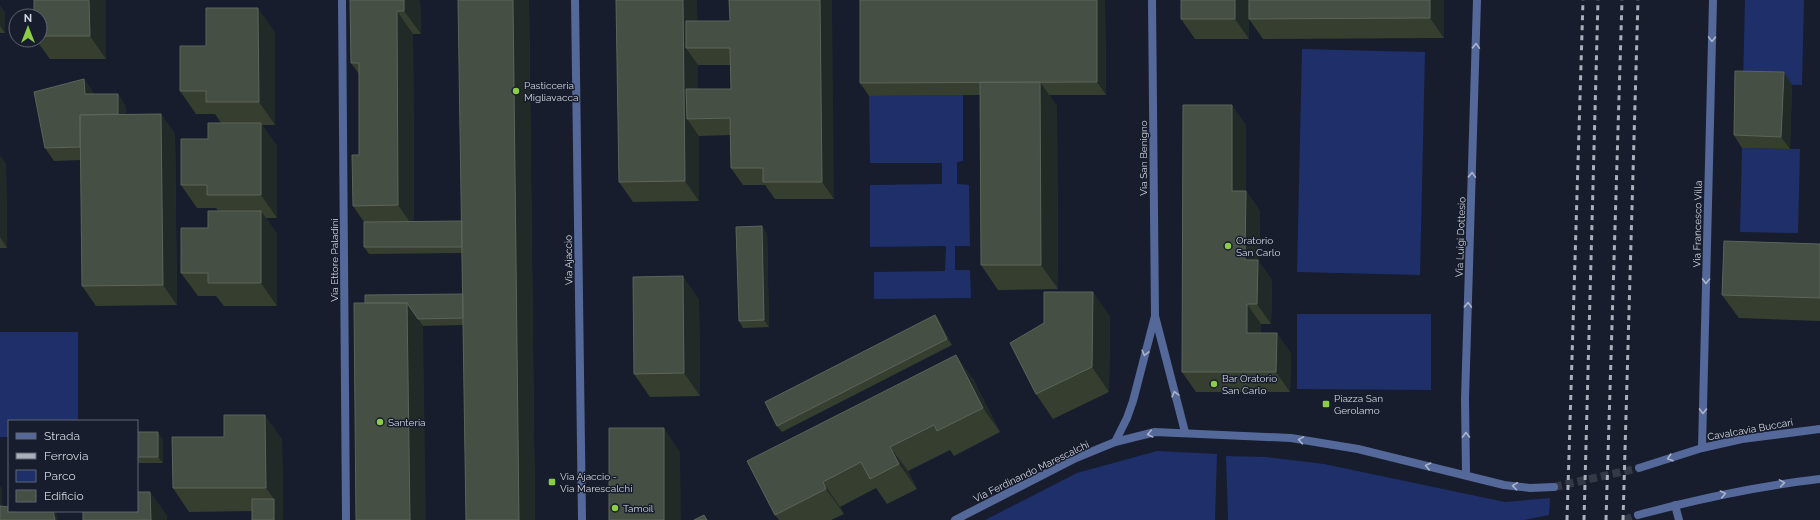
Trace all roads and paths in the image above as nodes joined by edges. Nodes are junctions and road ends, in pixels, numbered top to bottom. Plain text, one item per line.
1 (342, 0) edge
2 (575, 0) edge
3 (1152, 0) edge
4 (1477, 0) edge
5 (1713, 0) edge
6 (1154, 316) junction
7 (1820, 429) edge
8 (1184, 432) junction
9 (1116, 442) junction
10 (1702, 448) junction
11 (1639, 468) tunnel mouth
12 (1466, 474) junction
13 (1820, 479) edge
14 (1554, 487) tunnel mouth
15 (1675, 505) junction
16 (1638, 516) tunnel mouth
17 (346, 520) edge
18 (582, 520) edge
19 (955, 520) edge
20 (1679, 520) edge

1 - 17 street, Via Ettore Paladini
2 - 18 street, Via Ajaccio
3 - 6 street, Via San Benigno
12 -> 4 street, Via Luigi Dottesio
5 -> 10 street, Via Francesco Villa
8 -> 6 street, Via San Benigno
6 -> 9 street, Via San Benigno
7 - 10 street, Cavalcavia Buccari
8 -> 9 street
12 -> 8 street
9 - 19 street, Via Ferdinando Marescalchi
10 -> 11 street, Cavalcavia Buccari
14 -> 12 street
15 -> 13 street
15 - 16 street
15 - 20 street

